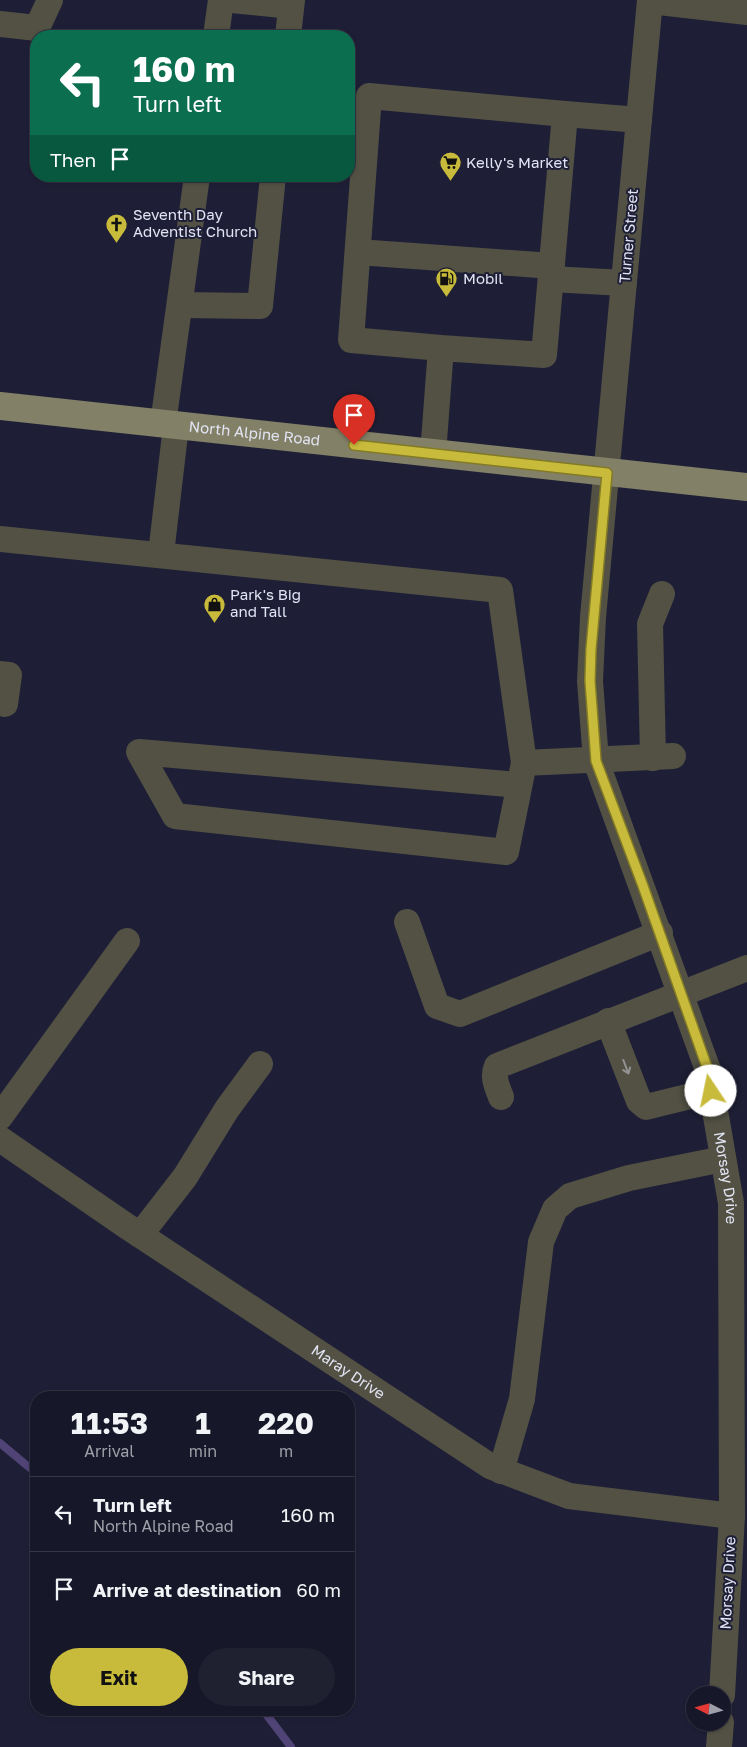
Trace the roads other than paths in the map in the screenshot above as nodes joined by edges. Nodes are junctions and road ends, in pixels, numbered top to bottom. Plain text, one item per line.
1 (50, 0) edge
2 (221, 0) edge
3 (232, 0) edge
4 (650, 1) edge
5 (291, 3) edge
6 (747, 12) edge
7 (0, 24) edge
8 (217, 30) edge
9 (289, 30) edge
10 (565, 114) junction
11 (639, 120) junction
12 (196, 182) edge
13 (272, 182) edge
14 (358, 252) junction
15 (551, 273) junction
16 (624, 283) junction
17 (180, 305) junction
18 (441, 348) junction
19 (0, 406) edge
20 (170, 425) junction
21 (433, 454) junction
22 (607, 473) junction
23 (747, 487) edge
24 (0, 539) edge
25 (161, 554) junction
26 (662, 594) dead end
27 (0, 674) edge
28 (0, 703) edge
29 (596, 761) junction
30 (521, 774) junction
31 (407, 922) dead end
32 (660, 933) junction
33 (127, 941) dead end
34 (747, 968) edge
35 (681, 992) junction
36 (608, 1022) junction
37 (260, 1064) dead end
38 (711, 1091) junction
39 (501, 1097) dead end
40 (0, 1117) edge
41 (0, 1139) edge
42 (723, 1158) junction
43 (140, 1235) junction
44 (502, 1471) junction
45 (732, 1516) junction
46 (723, 1686) edge
47 (720, 1731) edge
48 (719, 1747) edge

1 - 7 street
2 - 8 street
3 - 5 street
4 - 6 street
4 - 11 street, Turner Street
5 - 9 street
10 - 11 street
10 - 14 street
10 - 15 street
11 - 16 street, Turner Street
12 - 17 street
13 - 17 street
14 - 15 street
14 - 18 street
15 - 16 street
15 - 18 street
16 - 22 street, Turner Street
17 - 20 street
18 - 21 street
19 - 20 main road, North Alpine Road
20 - 21 main road, North Alpine Road
20 - 25 street
21 - 22 main road, North Alpine Road
22 - 23 main road, North Alpine Road
22 - 29 street, Morsay Drive
24 - 25 street
25 - 30 street
26 - 29 street
27 - 28 street
29 - 30 street
29 - 32 street, Morsay Drive
30 - 30 street
31 - 32 street
32 - 35 street, Morsay Drive
33 - 40 street
34 - 35 street
35 - 36 street
35 - 38 street, Morsay Drive
36 -> 38 street
36 - 39 street
37 - 43 street
38 - 42 street, Morsay Drive
41 - 43 street, Maray Drive
42 - 44 street
42 - 45 street, Morsay Drive
43 - 44 street, Maray Drive
44 - 45 street, Maray Drive
45 - 46 street, Morsay Drive
47 - 48 street

